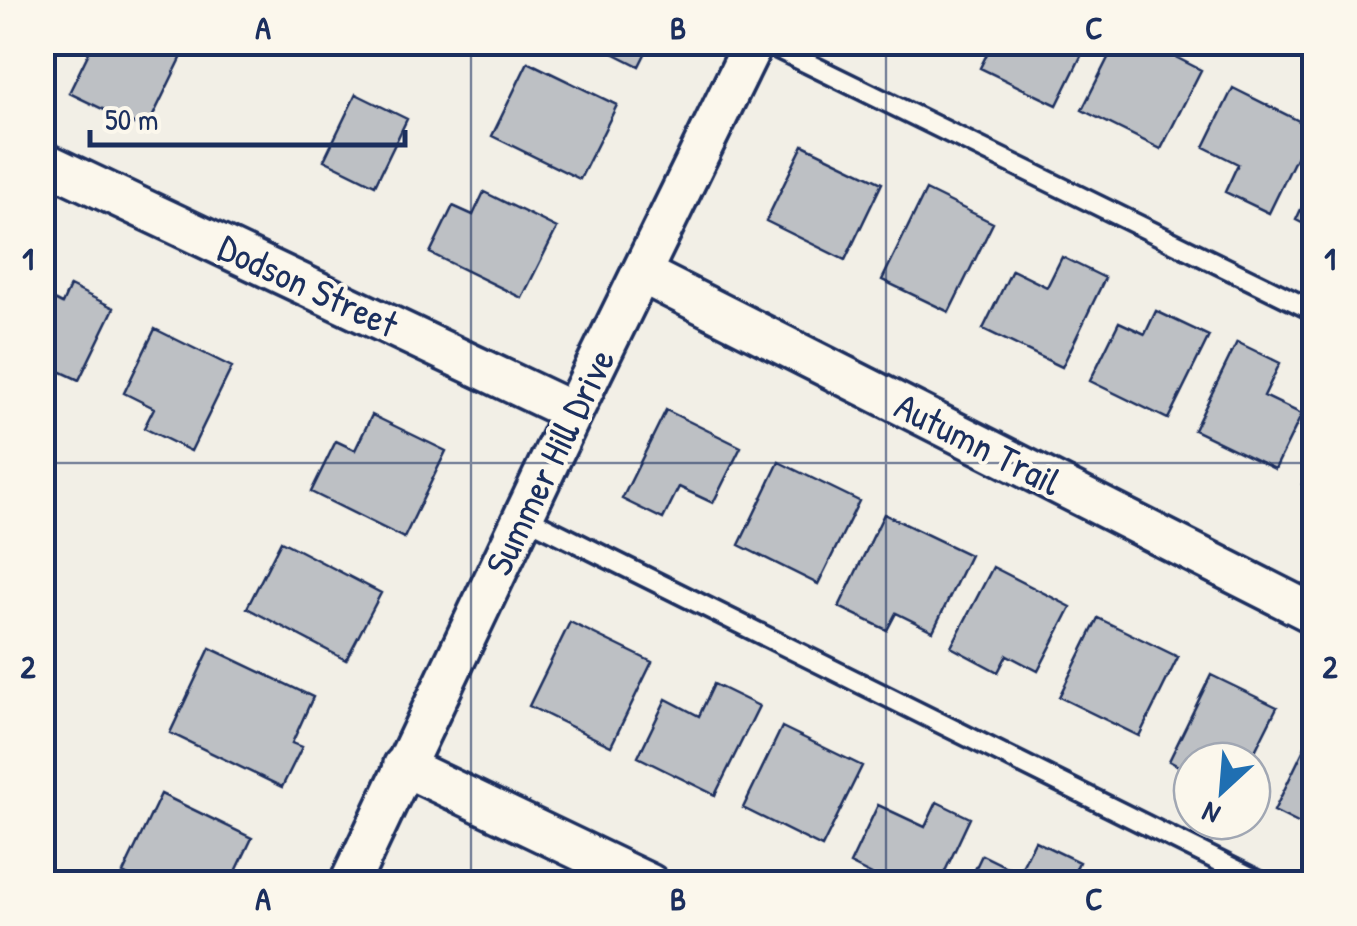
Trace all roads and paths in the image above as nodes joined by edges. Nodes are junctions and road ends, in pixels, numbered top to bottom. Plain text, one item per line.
1 (754, 42) edge
2 (764, 42) edge
3 (42, 161) edge
4 (641, 273) junction
5 (1314, 311) edge
6 (573, 412) junction
7 (525, 517) junction
8 (1314, 614) edge
9 (403, 766) junction
10 (349, 884) edge
11 (650, 884) edge
12 (1265, 884) edge

1 - 4 street, Summer Hill Drive
2 - 5 lane
3 - 6 street, Dodson Street
4 - 6 street, Summer Hill Drive
4 - 8 street, Autumn Trail
6 - 7 street, Summer Hill Drive
7 - 9 street, Summer Hill Drive
7 - 12 lane
9 - 10 street, Summer Hill Drive
9 - 11 street

